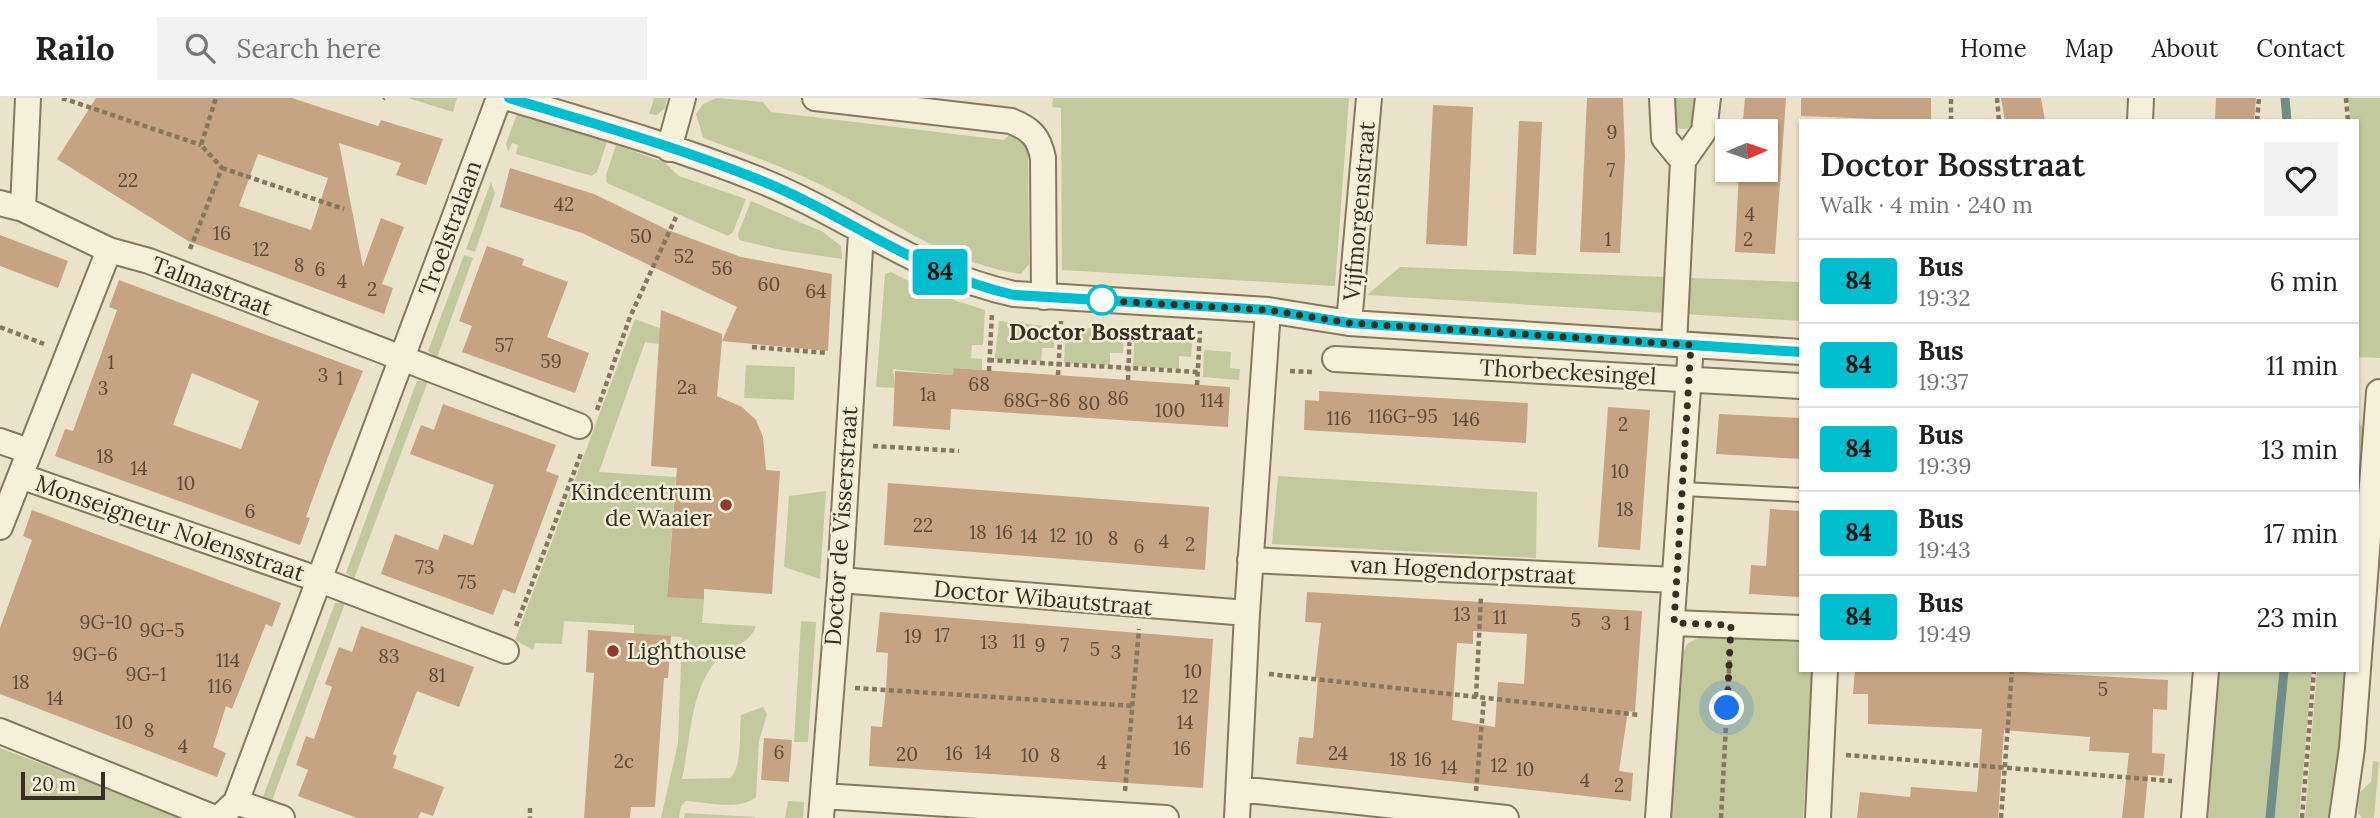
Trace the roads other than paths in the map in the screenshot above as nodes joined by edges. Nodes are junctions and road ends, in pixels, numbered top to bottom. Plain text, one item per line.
1 (28, 98) edge
2 (499, 98) edge
3 (683, 98) edge
4 (815, 98) edge
5 (1369, 98) edge
6 (1662, 98) edge
7 (1708, 98) edge
8 (2141, 98) edge
9 (521, 100) edge
10 (2140, 119) edge
11 (669, 149) junction
12 (1683, 161) junction
13 (12, 206) edge
14 (861, 233) junction
15 (108, 250) junction
16 (1044, 297) junction
17 (1268, 310) junction
18 (1349, 323) junction
19 (1682, 345) junction
20 (1799, 352) edge
21 (402, 359) junction
22 (1335, 359) road end
23 (1690, 380) junction
24 (1799, 386) edge
25 (2372, 391) edge
26 (579, 426) dead end
27 (0, 441) edge
28 (29, 452) junction
29 (20, 476) junction
30 (1683, 489) junction
31 (1799, 495) edge
32 (5, 500) edge
33 (0, 527) edge
34 (1250, 560) junction
35 (320, 580) junction
36 (841, 580) junction
37 (1675, 580) junction
38 (1247, 613) junction
39 (2372, 613) edge
40 (1674, 623) junction
41 (1799, 628) edge
42 (506, 651) dead end
43 (1825, 672) edge
44 (2206, 672) edge
45 (0, 731) edge
46 (1238, 789) junction
47 (822, 807) edge
48 (223, 813) edge
49 (282, 818) edge
50 (1166, 818) edge
51 (1237, 818) edge
52 (1506, 818) edge
53 (1658, 818) edge
54 (1818, 818) edge
55 (2194, 818) edge
56 (2342, 818) edge

1 - 13 street, Talmastraat
2 - 21 street, Troelstralaan
3 - 11 street
4 - 16 street
5 - 18 street, Vijfmorgenstraat
6 - 12 street
7 - 12 street
8 - 10 street
9 - 11 street, Thorbeckesingel
11 - 14 street, Thorbeckesingel
12 - 19 street
13 - 15 street, Talmastraat
14 - 16 street, Thorbeckesingel
14 - 36 street, Doctor de Visserstraat
15 - 21 street, Talmastraat
15 - 28 street
16 - 17 street, Thorbeckesingel
17 - 18 street, Thorbeckesingel
17 - 34 street
18 - 19 street, Thorbeckesingel
19 - 20 street, Thorbeckesingel
19 - 23 street
21 - 26 street
21 - 35 street, Troelstralaan
22 - 23 street, Thorbeckesingel
23 - 24 street, Thorbeckesingel
23 - 30 street
25 - 39 street
27 - 28 street, Monseigneur Nolensstraat
28 - 29 street
29 - 32 street
29 - 35 street, Monseigneur Nolensstraat
30 - 31 lane
30 - 37 street
32 - 33 street
34 - 37 street, van Hogendorpstraat
34 - 38 street
35 - 42 street
35 - 48 street, Troelstralaan
36 - 38 street, Doctor Wibautstraat
36 - 47 street, Doctor de Visserstraat
37 - 40 street
38 - 46 street
39 - 56 street
40 - 41 street
40 - 53 street
43 - 54 street
44 - 55 street
45 - 48 street
46 - 51 street
46 - 52 street
47 - 50 street
48 - 49 street

